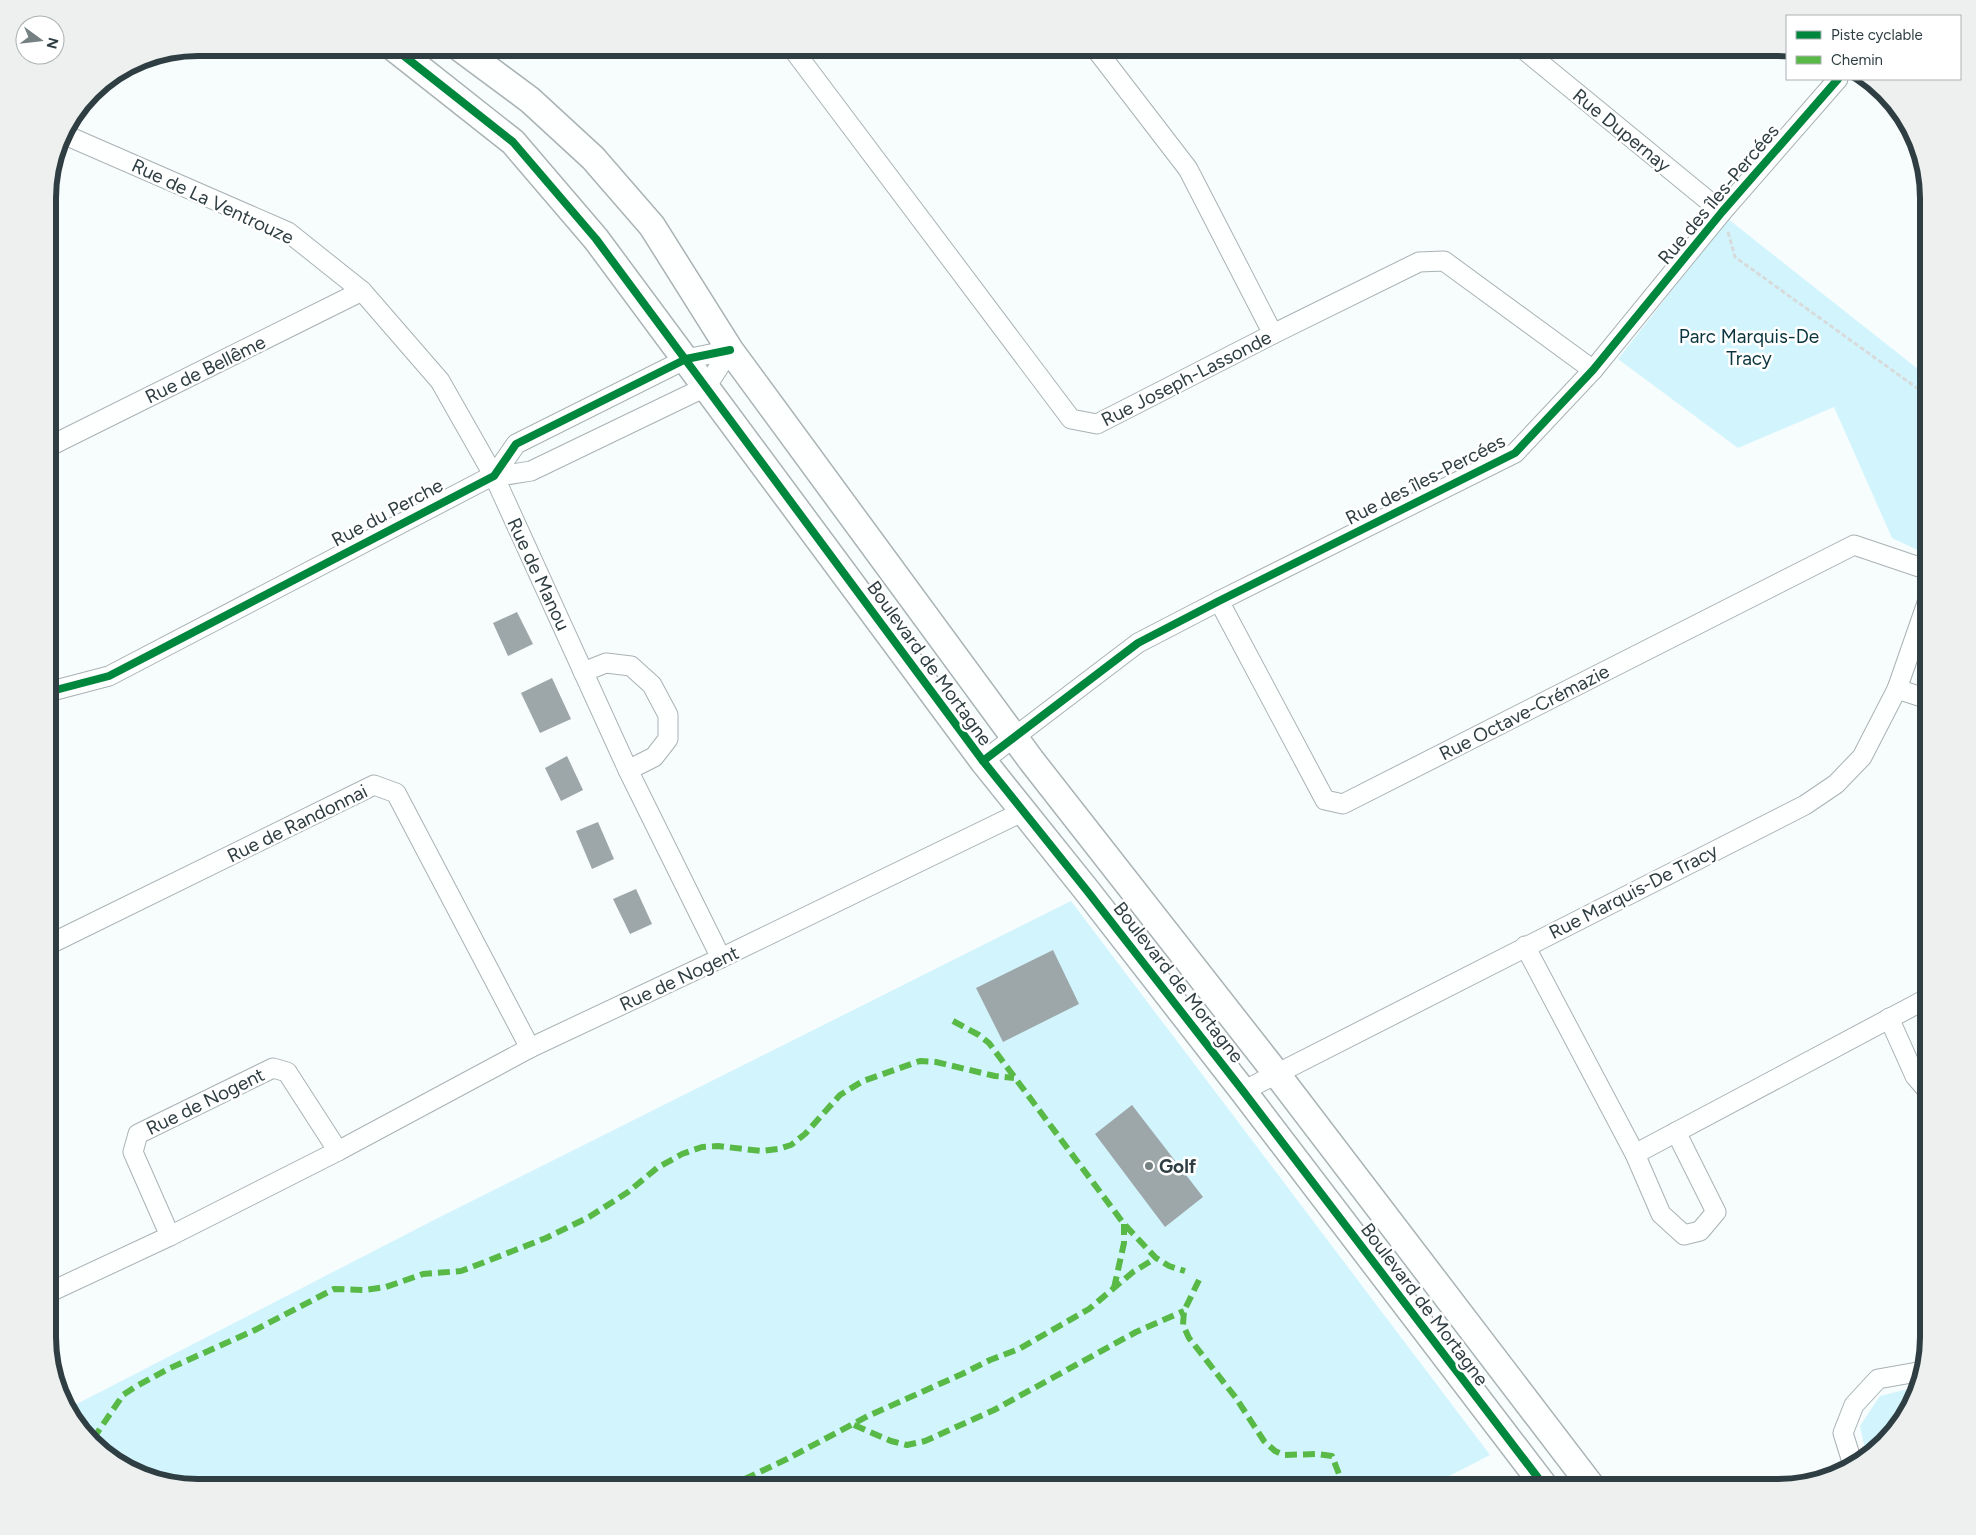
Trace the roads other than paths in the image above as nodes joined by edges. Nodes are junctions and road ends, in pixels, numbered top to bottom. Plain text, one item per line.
1 (1102, 56) edge
2 (1532, 56) edge
3 (405, 57) edge
4 (472, 57) edge
5 (798, 57) edge
6 (1837, 80) edge
7 (70, 137) edge
8 (1722, 212) junction
9 (362, 291) junction
10 (1272, 334) junction
11 (730, 350) junction
12 (686, 359) junction
13 (1593, 370) junction
14 (706, 387) junction
15 (57, 443) edge
16 (494, 476) junction
17 (1920, 567) edge
18 (1218, 601) junction
19 (1920, 623) edge
20 (583, 672) junction
21 (1897, 689) junction
22 (57, 690) edge
23 (1920, 696) edge
24 (1014, 738) junction
25 (983, 761) junction
26 (628, 770) junction
27 (1024, 811) junction
28 (57, 941) edge
29 (1525, 946) junction
30 (721, 958) junction
31 (1920, 1002) edge
32 (1889, 1018) junction
33 (530, 1048) junction
34 (1276, 1073) junction
35 (1920, 1082) edge
36 (1243, 1091) junction
37 (1676, 1132) junction
38 (338, 1151) junction
39 (1635, 1154) junction
40 (170, 1236) junction
41 (57, 1289) edge
42 (1915, 1372) edge
43 (1851, 1458) edge
44 (1538, 1479) edge
45 (1585, 1479) edge

1 - 10 street
2 - 8 street, Rue Dupernay
3 - 12 main road, Boulevard de Mortagne
4 - 11 main road, Boulevard de Mortagne
5 - 10 street, Rue Joseph-Lassonde
6 - 8 street, Rue des îles-Percées
7 - 9 street, Rue de La Ventrouze
8 - 13 street, Rue des îles-Percées
9 - 15 street, Rue de Bellême
9 - 16 street, Rue de La Ventrouze
10 - 13 street, Rue Joseph-Lassonde
11 - 12 street, Rue du Perche
11 - 14 street
11 - 24 main road, Boulevard de Mortagne
12 - 14 main road, Boulevard de Mortagne
12 - 16 street, Rue du Perche
13 - 18 street, Rue des îles-Percées
14 - 16 street, Rue du Perche
14 - 25 main road, Boulevard de Mortagne
16 - 20 street, Rue de Manou
16 - 22 street, Rue du Perche
17 - 18 street, Rue Octave-Crémazie
18 - 24 street, Rue des îles-Percées
19 - 21 street, Rue Marquis-De Tracy
20 - 26 street, Rue de Manou
20 - 26 street
21 - 23 street
21 - 29 street, Rue Marquis-De Tracy
24 - 25 street, Rue des îles-Percées
24 - 34 main road, Boulevard de Mortagne
25 - 27 main road, Boulevard de Mortagne
26 - 30 street, Rue de Manou
27 - 30 street, Rue de Nogent
27 - 36 main road, Boulevard de Mortagne
28 - 33 street, Rue de Randonnai
29 - 34 street, Rue Marquis-De Tracy
29 - 39 street
30 - 33 street, Rue de Nogent
31 - 32 street
32 - 35 street
32 - 37 street
33 - 38 street, Rue de Nogent
34 - 36 street, Rue Marquis-De Tracy
34 - 45 main road, Boulevard de Mortagne
36 - 44 main road, Boulevard de Mortagne
37 - 39 street
37 - 39 street
38 - 40 street, Rue de Nogent
38 - 40 street, Rue de Nogent
40 - 41 street, Rue de Nogent
42 - 43 street

